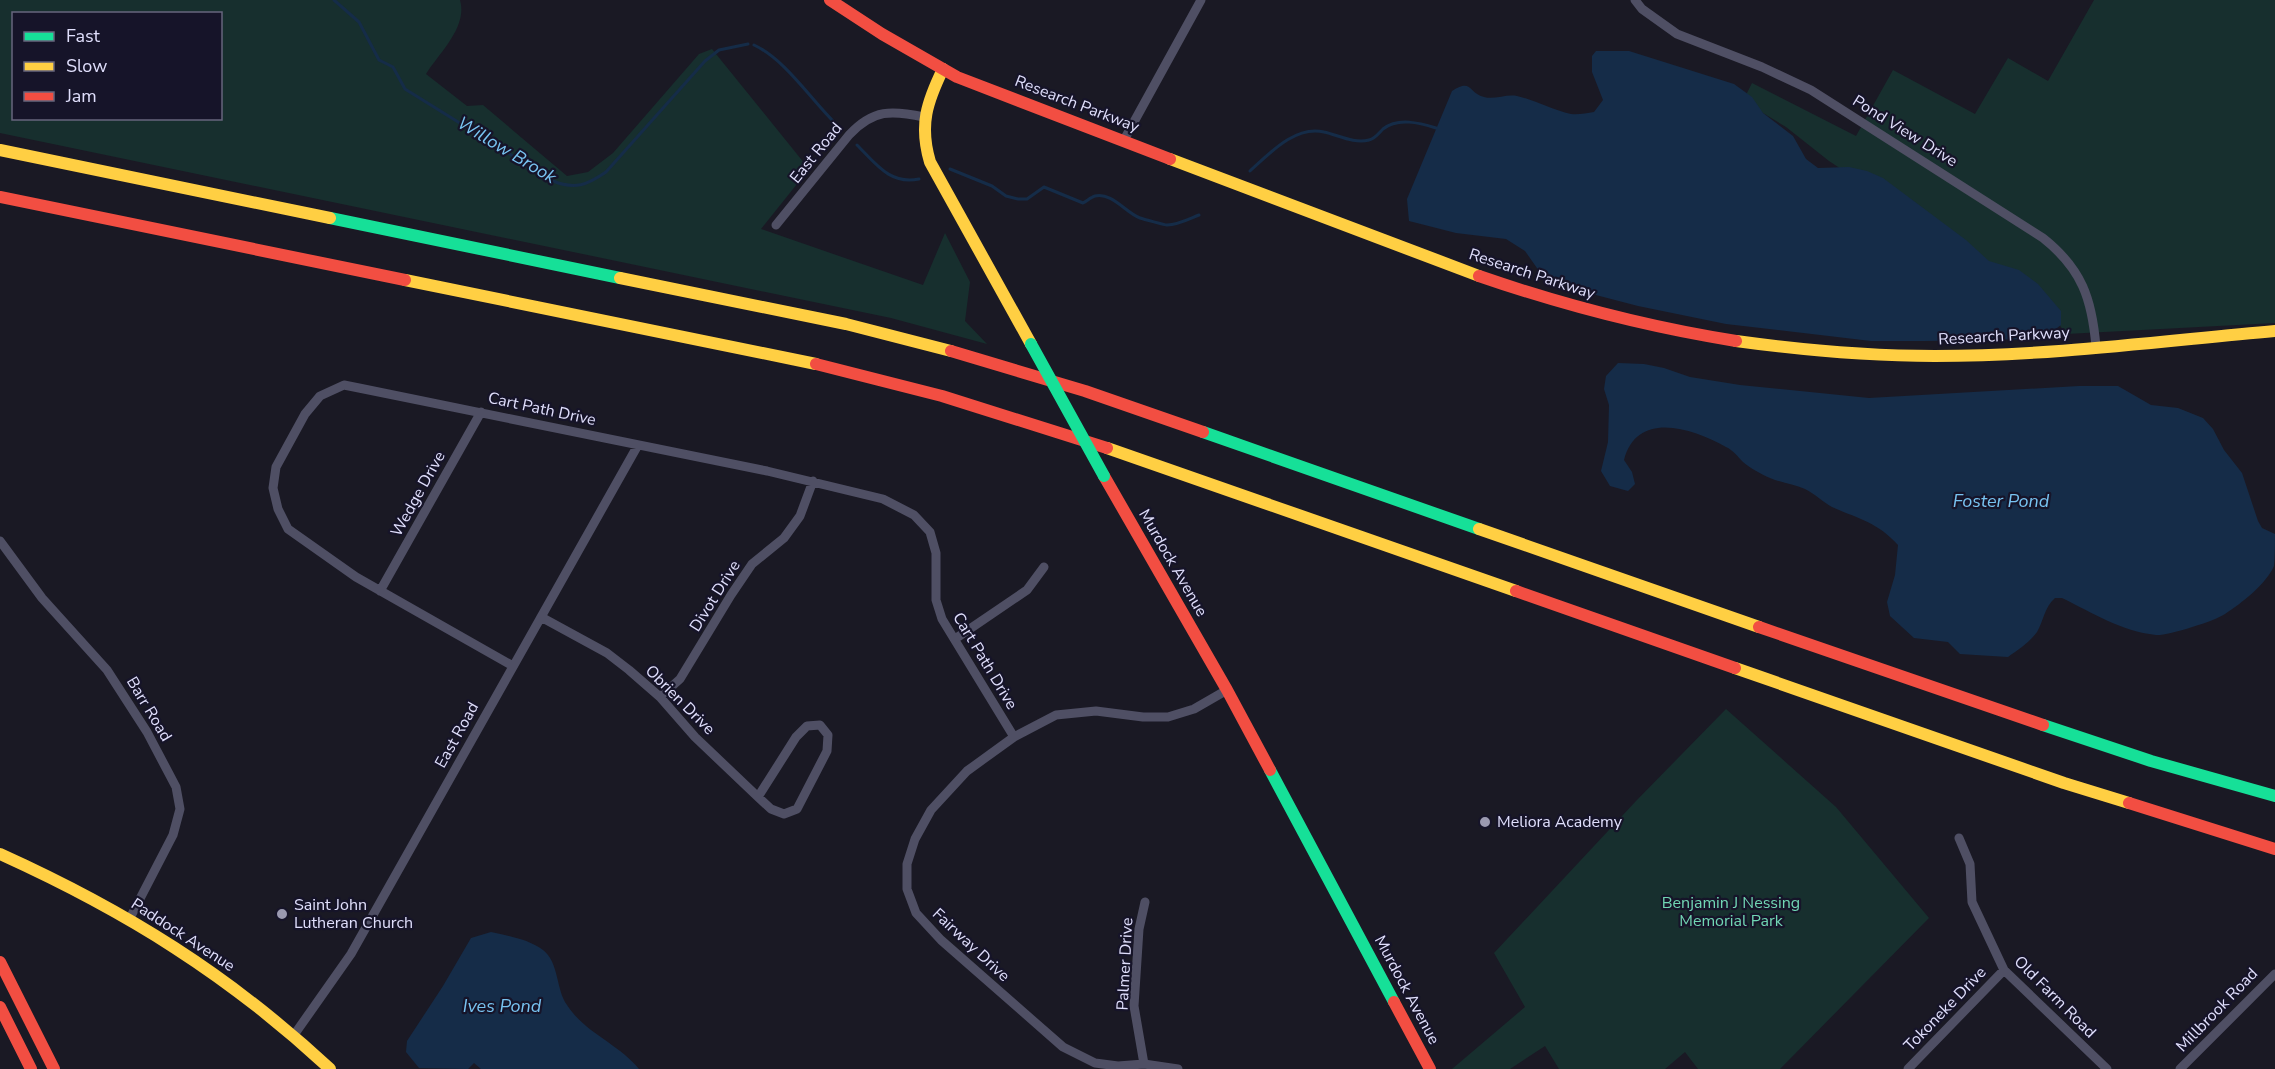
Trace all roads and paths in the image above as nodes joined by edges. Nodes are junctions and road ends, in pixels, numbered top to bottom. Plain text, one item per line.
1 (830, 0) edge
2 (1201, 0) edge
3 (1635, 0) edge
4 (943, 69) junction
5 (924, 117) junction
6 (1124, 140) junction
7 (0, 150) edge
8 (0, 197) edge
9 (776, 225) dead end
10 (2275, 331) edge
11 (2096, 347) junction
12 (481, 412) junction
13 (638, 445) junction
14 (813, 481) junction
15 (0, 541) edge
16 (1044, 567) dead end
17 (380, 591) junction
18 (541, 617) junction
19 (955, 639) junction
20 (513, 666) junction
21 (1227, 690) junction
22 (660, 697) junction
23 (1014, 736) junction
24 (2275, 796) edge
25 (758, 797) junction
26 (1959, 838) dead end
27 (2275, 849) edge
28 (0, 854) edge
29 (1145, 902) dead end
30 (130, 918) junction
31 (0, 962) edge
32 (2004, 970) junction
33 (2275, 974) edge
34 (0, 1007) edge
35 (294, 1035) junction
36 (1144, 1064) junction
37 (31, 1069) edge
38 (54, 1069) edge
39 (330, 1069) edge
40 (1178, 1069) edge
41 (1430, 1069) edge
42 (1908, 1069) edge
43 (2107, 1069) edge
44 (2180, 1069) edge

1 - 4 main road, Research Parkway
2 - 6 street
3 - 11 street, Pond View Drive
4 - 5 main road, Murdock Avenue
4 - 6 main road, Research Parkway
5 - 9 street, East Road
5 - 21 main road, Murdock Avenue, bridge
6 - 11 main road, Research Parkway
7 - 24 main road
8 - 27 main road
10 - 11 main road, Research Parkway
12 - 13 street, Cart Path Drive
12 - 17 street, Wedge Drive
12 - 17 street, Cart Path Drive
13 - 14 street, Cart Path Drive
13 - 18 street, East Road
14 - 19 street, Cart Path Drive
14 - 22 street, Divot Drive
15 - 30 street, Barr Road
16 - 19 street
17 - 20 street, Cart Path Drive
18 - 20 street, East Road
18 - 22 street, Obrien Drive
19 - 23 street, Cart Path Drive
20 - 35 street, East Road
21 - 23 street, Fairway Drive
21 - 41 main road, Murdock Avenue
22 - 25 street, Obrien Drive
23 - 36 street, Fairway Drive
25 - 25 street, Obrien Drive
26 - 32 street, Old Farm Road
28 - 30 main road, Paddock Avenue
29 - 36 street, Palmer Drive
30 - 35 main road, Paddock Avenue
31 - 38 main road
32 - 42 street, Tokoneke Drive
32 - 43 street, Old Farm Road
33 - 44 street, Millbrook Road
34 - 37 main road
35 - 39 main road, Paddock Avenue
36 - 40 street, Fairway Drive

